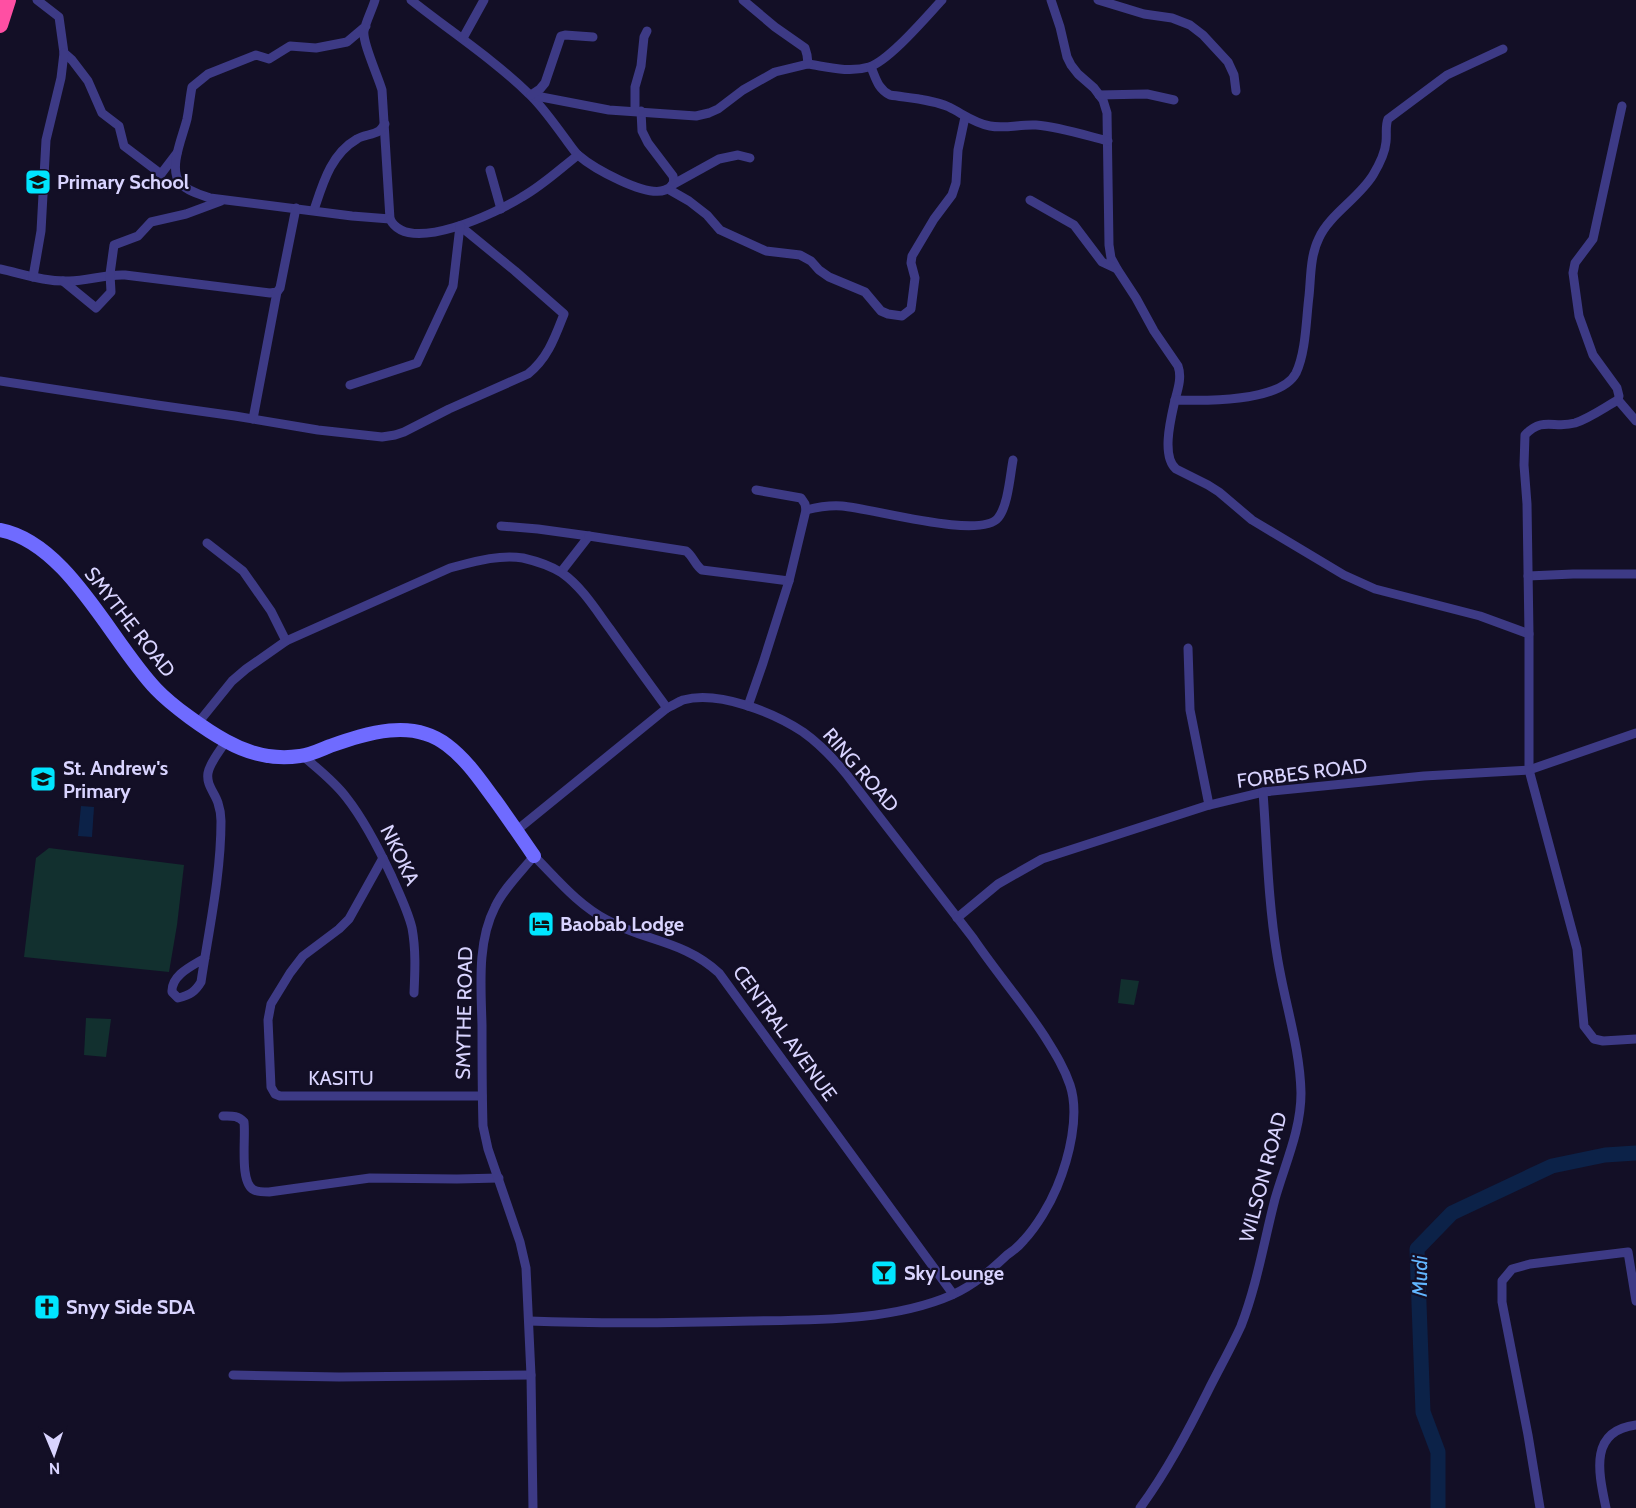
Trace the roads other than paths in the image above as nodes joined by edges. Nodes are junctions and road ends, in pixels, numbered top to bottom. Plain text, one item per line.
1 (8, 0) edge
2 (37, 0) edge
3 (375, 0) edge
4 (411, 0) edge
5 (484, 0) edge
6 (743, 0) edge
7 (942, 0) edge
8 (1051, 0) edge
9 (1098, 0) edge
10 (0, 25) edge
11 (366, 26) junction
12 (646, 31) dead end
13 (593, 38) dead end
14 (463, 39) junction
15 (1503, 49) dead end
16 (64, 53) junction
17 (808, 64) junction
18 (871, 67) junction
19 (1236, 91) dead end
20 (531, 95) junction
21 (1099, 95) junction
22 (1174, 100) dead end
23 (1622, 106) dead end
24 (638, 111) junction
25 (965, 117) junction
26 (385, 124) junction
27 (1108, 141) junction
28 (177, 153) junction
29 (578, 155) junction
30 (750, 158) dead end
31 (490, 170) dead end
32 (670, 187) junction
33 (223, 200) junction
34 (1030, 200) dead end
35 (296, 208) junction
36 (501, 209) junction
37 (314, 210) junction
38 (390, 219) junction
39 (460, 226) junction
40 (0, 269) edge
41 (1117, 269) junction
42 (110, 274) junction
43 (33, 277) junction
44 (63, 281) junction
45 (277, 292) junction
46 (0, 381) edge
47 (350, 385) dead end
48 (1175, 400) junction
49 (1618, 400) junction
50 (253, 418) junction
51 (1636, 421) edge
52 (1013, 460) dead end
53 (756, 490) dead end
54 (806, 510) junction
55 (501, 526) dead end
56 (0, 530) edge
57 (589, 536) junction
58 (207, 543) dead end
59 (561, 572) junction
60 (1636, 574) edge
61 (1527, 576) junction
62 (789, 581) junction
63 (1529, 634) junction
64 (286, 641) junction
65 (1188, 648) dead end
66 (748, 706) junction
67 (667, 708) junction
68 (198, 723) junction
69 (1636, 733) edge
70 (225, 741) junction
71 (303, 756) junction
72 (1529, 770) junction
73 (1263, 792) junction
74 (1209, 805) junction
75 (517, 830) junction
76 (534, 856) junction
77 (383, 858) junction
78 (957, 918) junction
79 (204, 958) junction
80 (414, 993) dead end
81 (1636, 1039) edge
82 (482, 1096) junction
83 (223, 1116) dead end
84 (499, 1178) junction
85 (954, 1294) junction
86 (1636, 1301) edge
87 (529, 1321) junction
88 (233, 1375) dead end
89 (531, 1375) junction
90 (1636, 1425) edge
91 (533, 1508) edge
92 (1140, 1508) edge
93 (1540, 1508) edge
94 (1606, 1508) edge

1 - 10 highway
2 - 16 street
3 - 11 street
4 - 14 street
5 - 14 street
6 - 17 street
7 - 18 street
8 - 21 street
9 - 19 street
11 - 26 street
11 - 28 street
12 - 24 street
13 - 20 street
14 - 20 street
15 - 48 street
16 - 28 street
16 - 43 street
17 - 18 street
17 - 24 street
18 - 25 street
20 - 24 street
20 - 29 street
21 - 22 street
21 - 27 street
23 - 49 street
24 - 32 street
25 - 27 street
25 - 32 street
26 - 37 street
26 - 38 street
27 - 41 street
28 - 33 street
29 - 32 street
29 - 36 street
30 - 32 street
31 - 36 street
33 - 35 street
33 - 42 street
34 - 41 street
35 - 37 street
35 - 45 street
36 - 39 street
37 - 38 street
38 - 39 street
39 - 47 street
39 - 50 street
40 - 43 street
41 - 48 street
42 - 44 street
42 - 44 street
42 - 45 street
43 - 44 street
45 - 50 street
46 - 50 street
48 - 63 street
49 - 51 street
49 - 61 street
52 - 54 street
53 - 54 street
54 - 62 street
55 - 57 street
56 - 68 street, SMYTHE ROAD
57 - 59 street
57 - 62 street
58 - 64 street
59 - 64 street
59 - 67 street
60 - 61 street
61 - 63 street
62 - 66 street
63 - 72 street
64 - 68 street
65 - 74 street
66 - 67 street, RING ROAD
66 - 78 street, RING ROAD
67 - 75 street, RING ROAD
68 - 70 street, SMYTHE ROAD
69 - 72 street, FORBES ROAD
70 - 71 street, SMYTHE ROAD
70 - 79 street
71 - 75 street, SMYTHE ROAD
71 - 77 street, NKOKA
72 - 73 street, FORBES ROAD
72 - 81 street
73 - 74 street, FORBES ROAD
73 - 92 street, WILSON ROAD
74 - 78 street, FORBES ROAD
75 - 76 street, SMYTHE ROAD
76 - 82 street, SMYTHE ROAD
76 - 85 street, CENTRAL AVENUE
77 - 80 street, NKOKA
77 - 82 street, KASITU
78 - 85 street, RING ROAD
79 - 79 street
82 - 84 street, SMYTHE ROAD
83 - 84 street
84 - 87 street, SMYTHE ROAD
85 - 87 street, RING ROAD
86 - 93 street
87 - 89 street, SMYTHE ROAD
88 - 89 street
89 - 91 street, SMYTHE ROAD
90 - 94 street

